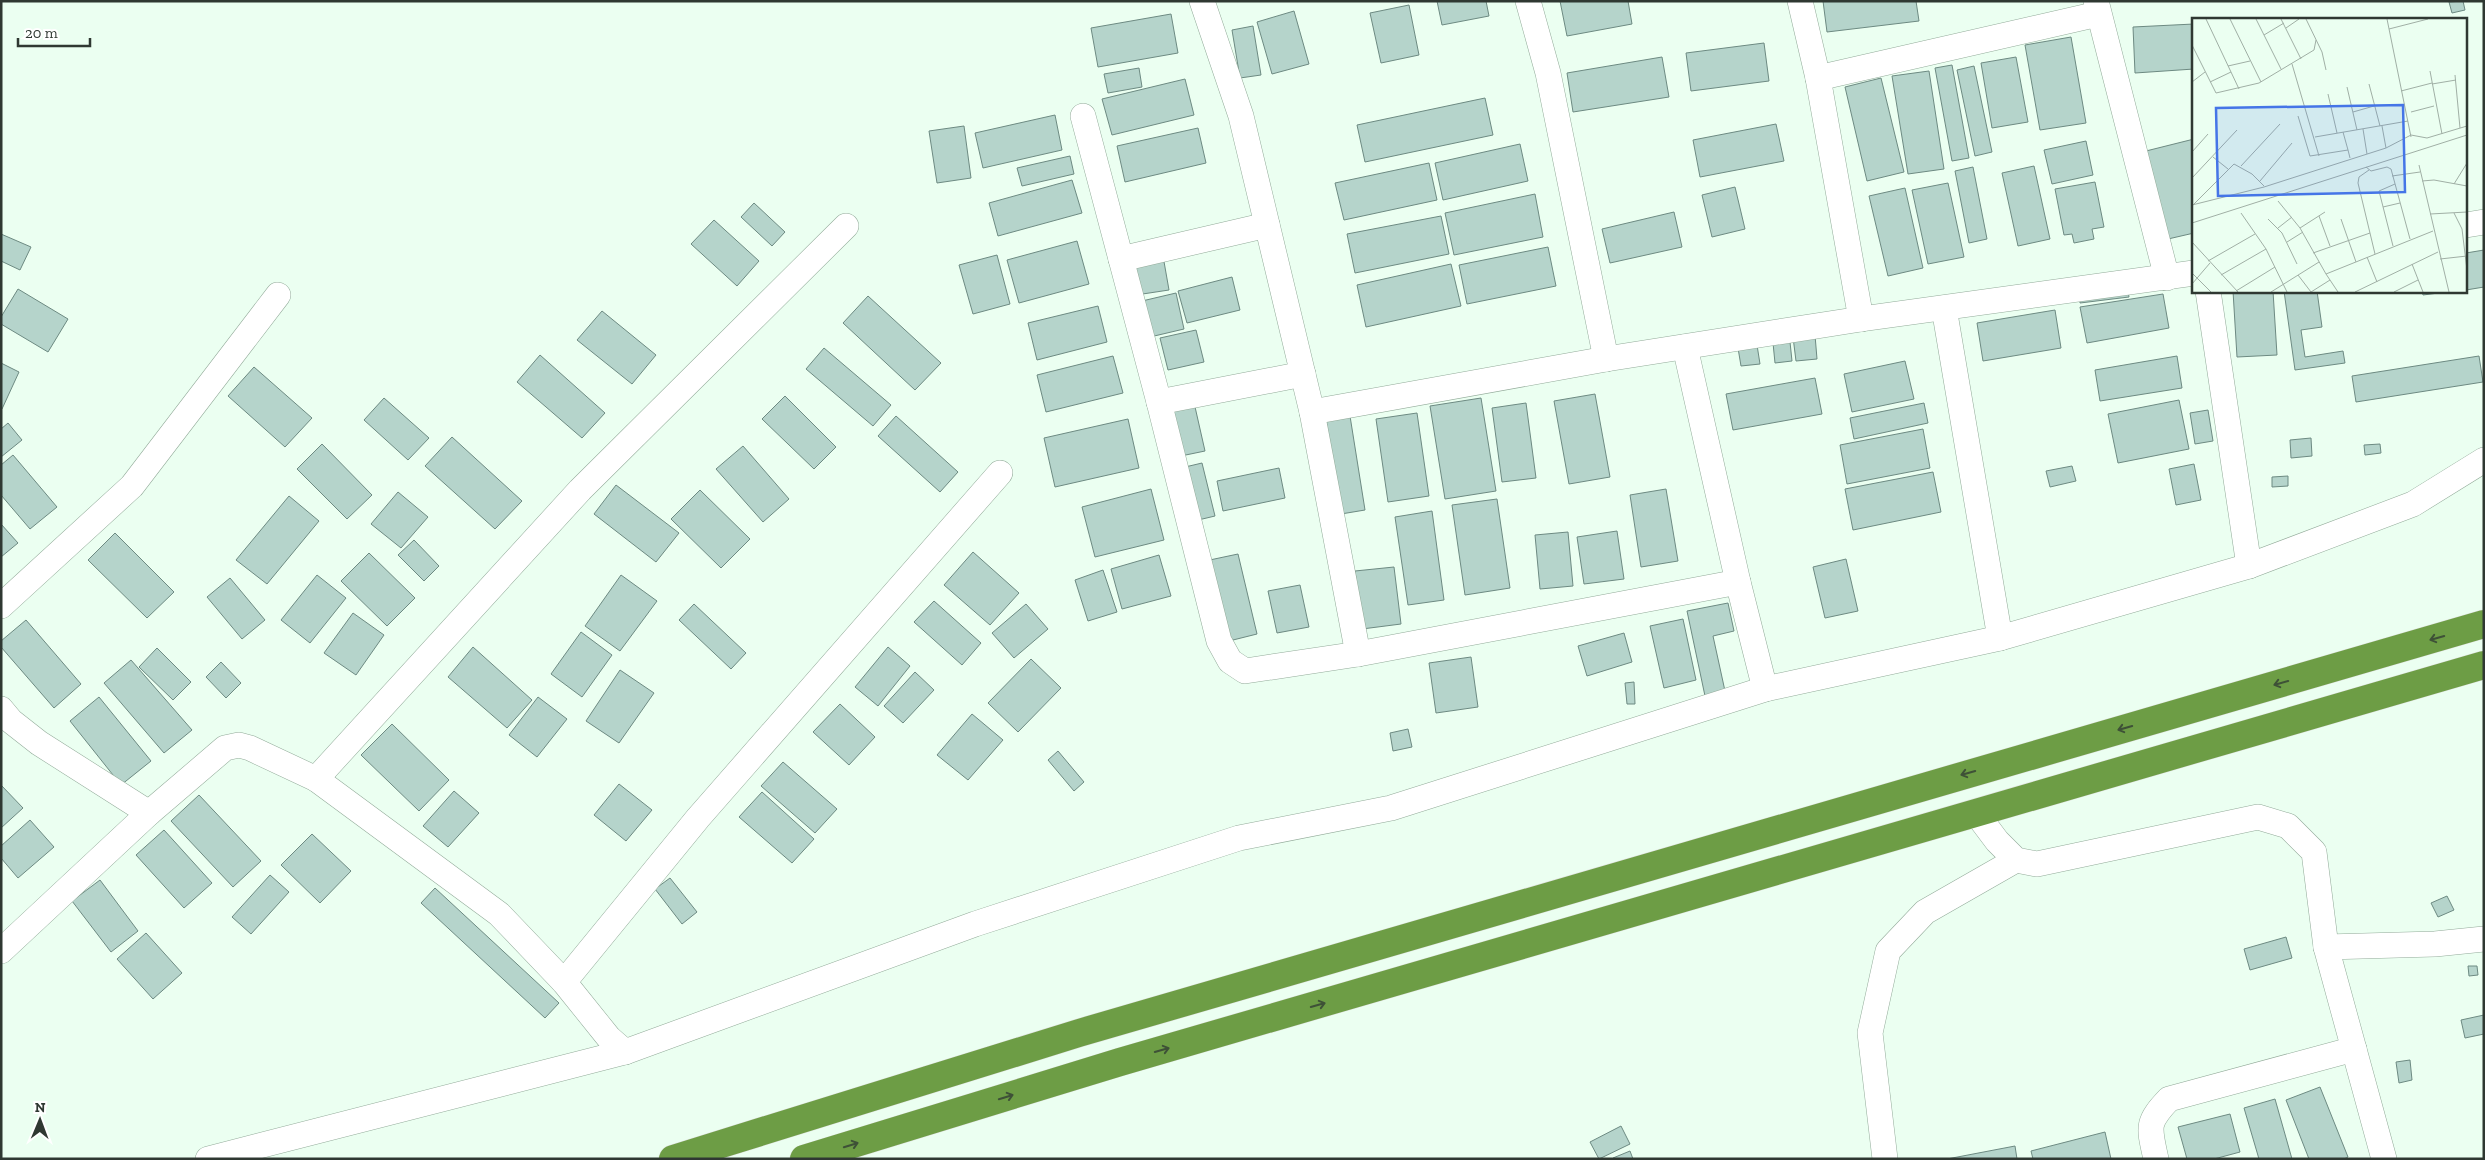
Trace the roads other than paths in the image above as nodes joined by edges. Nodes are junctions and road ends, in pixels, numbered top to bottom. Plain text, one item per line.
1 (1202, 1) edge
2 (1528, 1) edge
3 (1800, 1) edge
4 (2097, 8) edge
5 (1818, 78) junction
6 (1083, 116) dead end
7 (2484, 222) edge
8 (1266, 225) junction
9 (2468, 225) edge
10 (846, 226) dead end
11 (1121, 259) junction
12 (2192, 273) edge
13 (2167, 278) junction
14 (2208, 292) edge
15 (278, 295) dead end
16 (1944, 308) junction
17 (1861, 319) junction
18 (1684, 347) junction
19 (1606, 359) junction
20 (1303, 374) junction
21 (1159, 402) junction
22 (1312, 412) junction
23 (2484, 460) edge
24 (1000, 473) dead end
25 (2250, 566) junction
26 (1738, 582) junction
27 (1, 606) edge
28 (2484, 624) edge
29 (2000, 638) junction
30 (1358, 654) junction
31 (2484, 664) edge
32 (1765, 689) junction
33 (1, 709) edge
34 (316, 779) junction
35 (1976, 813) junction
36 (149, 814) junction
37 (2016, 860) junction
38 (2484, 939) edge
39 (2326, 947) junction
40 (1, 951) edge
41 (564, 982) junction
42 (2354, 1049) junction
43 (624, 1052) junction
44 (208, 1159) edge
45 (673, 1159) edge
46 (804, 1159) edge
47 (1885, 1159) edge
48 (2156, 1159) edge
49 (2384, 1159) edge

1 - 8 street
2 - 19 street
3 - 5 street
4 - 5 street
4 - 13 street
5 - 17 street
6 - 11 street
7 - 9 street
8 - 11 street
8 - 20 street
10 - 34 street
11 - 21 street
12 - 13 street
13 - 16 street
14 - 25 street
15 - 27 street
16 - 17 street
16 - 29 street
17 - 18 street
18 - 19 street
18 - 26 street
19 - 22 street
20 - 21 street
20 - 22 street
21 - 30 street
22 - 30 street
23 - 25 street
24 - 41 street
25 - 29 street
26 - 30 street
26 - 32 street
28 -> 45 highway
29 - 32 street
31 - 35 highway
32 - 43 street
33 - 36 street
34 - 36 street
34 - 41 street
35 - 37 street
46 -> 35 highway
36 - 40 street
37 - 39 street
37 - 47 street
38 - 39 street
39 - 42 street
41 - 43 street
42 - 48 street
42 - 49 street
43 - 44 street

